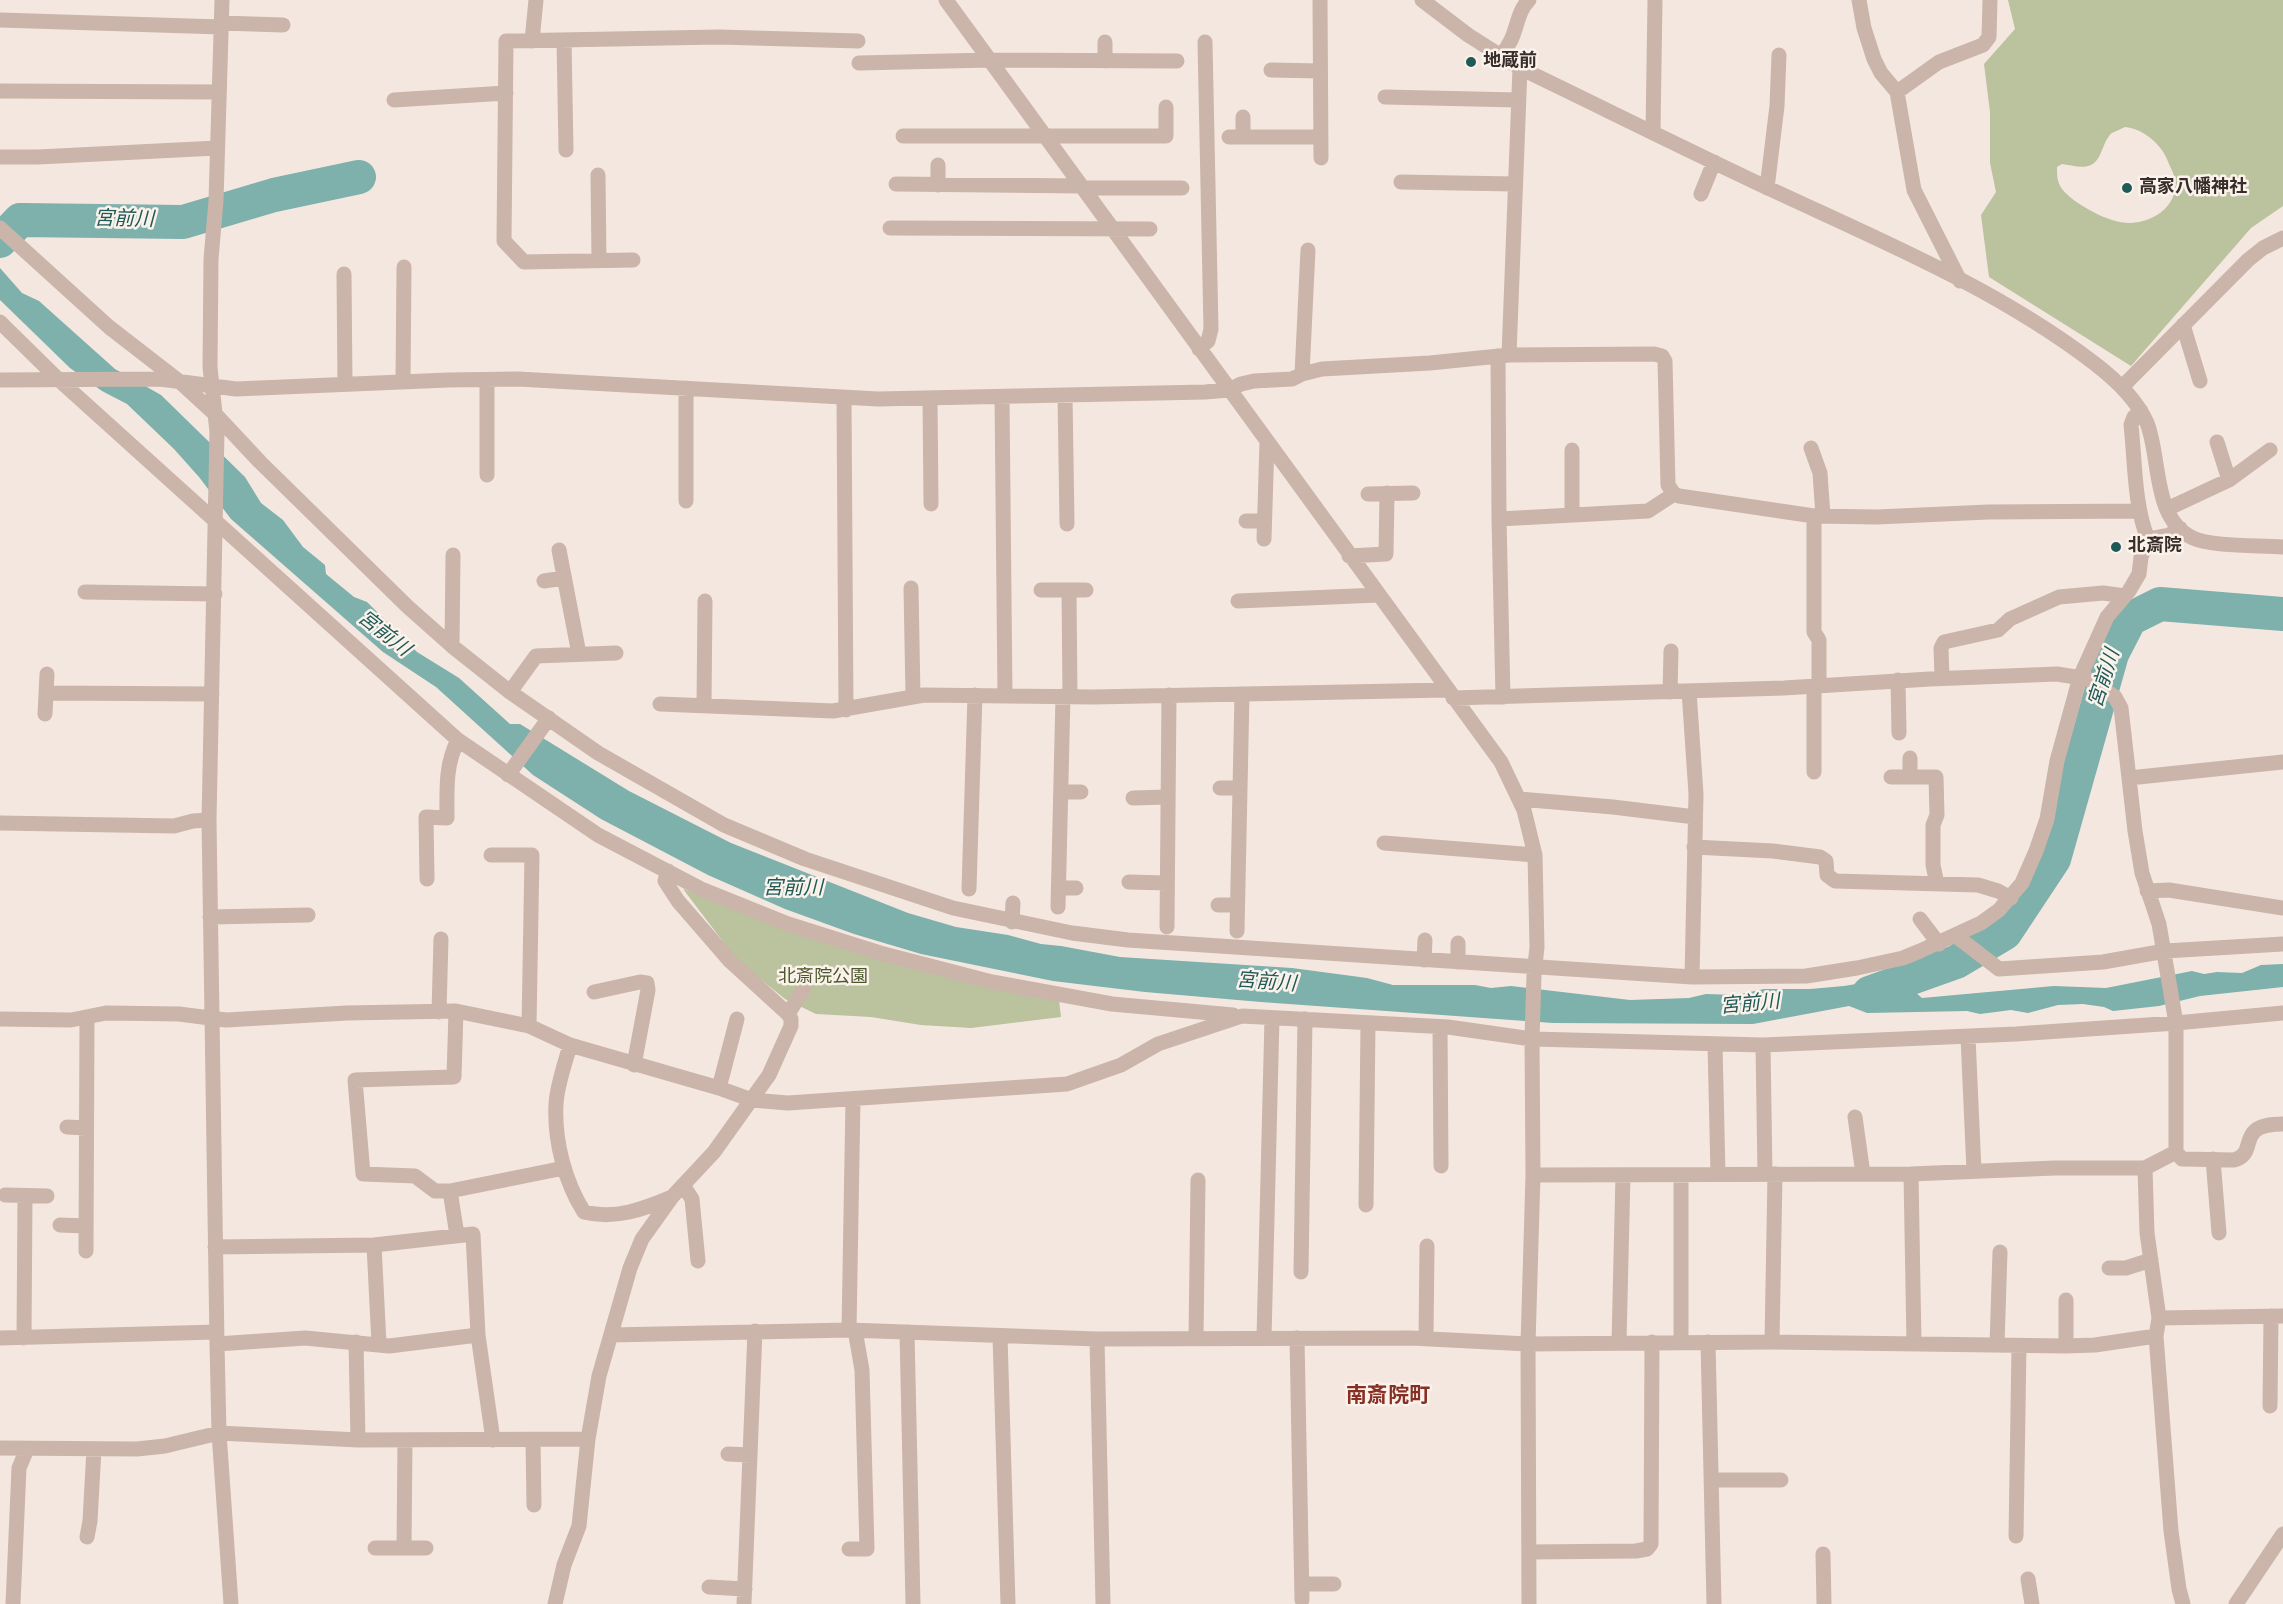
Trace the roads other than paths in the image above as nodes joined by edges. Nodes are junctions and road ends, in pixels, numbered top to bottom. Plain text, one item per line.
1 (222, 0) edge
2 (536, 0) edge
3 (946, 0) edge
4 (1320, 0) edge
5 (1422, 0) edge
6 (1529, 0) edge
7 (1655, 0) edge
8 (1859, 0) edge
9 (1990, 0) edge
10 (0, 20) edge
11 (221, 25) junction
12 (283, 25) dead end
13 (564, 40) junction
14 (532, 41) junction
15 (858, 41) dead end
16 (1105, 42) dead end
17 (1205, 42) dead end
18 (1501, 54) junction
19 (1779, 56) dead end
20 (990, 60) junction
21 (1105, 61) junction
22 (1177, 61) dead end
23 (859, 63) dead end
24 (1520, 68) junction
25 (1271, 70) dead end
26 (1320, 71) junction
27 (0, 91) edge
28 (219, 92) junction
29 (1897, 92) junction
30 (506, 93) junction
31 (1385, 97) dead end
32 (394, 100) dead end
33 (1518, 100) junction
34 (1166, 107) dead end
35 (1243, 117) dead end
36 (1653, 132) junction
37 (903, 136) dead end
38 (1321, 137) junction
39 (1046, 138) junction
40 (218, 148) junction
41 (566, 150) dead end
42 (0, 157) edge
43 (1321, 158) dead end
44 (1714, 162) junction
45 (938, 165) dead end
46 (598, 175) dead end
47 (1401, 182) dead end
48 (896, 184) dead end
49 (1515, 184) junction
50 (938, 185) junction
51 (1082, 187) junction
52 (1767, 188) junction
53 (1182, 189) dead end
54 (1701, 194) dead end
55 (0, 228) edge
56 (890, 228) dead end
57 (1111, 228) junction
58 (1150, 229) dead end
59 (2283, 239) edge
60 (1308, 250) dead end
61 (633, 260) dead end
62 (599, 261) junction
63 (404, 267) dead end
64 (344, 274) dead end
65 (1960, 280) junction
66 (0, 322) edge
67 (2183, 325) junction
68 (1199, 350) junction
69 (1504, 356) junction
70 (1302, 374) junction
71 (0, 380) edge
72 (65, 380) junction
73 (487, 380) junction
74 (2200, 381) dead end
75 (180, 382) junction
76 (403, 382) junction
77 (345, 384) junction
78 (213, 386) junction
79 (2122, 387) junction
80 (686, 388) junction
81 (1229, 390) junction
82 (1065, 395) junction
83 (1002, 397) junction
84 (844, 398) junction
85 (930, 399) junction
86 (2141, 411) junction
87 (216, 415) junction
88 (1267, 442) junction
89 (2217, 442) dead end
90 (1811, 448) dead end
91 (1572, 450) dead end
92 (2270, 450) dead end
93 (487, 475) dead end
94 (2229, 480) junction
95 (1387, 493) junction
96 (1413, 493) dead end
97 (1368, 494) dead end
98 (1674, 494) junction
99 (686, 501) dead end
100 (931, 504) dead end
101 (2167, 509) junction
102 (2140, 511) junction
103 (217, 514) junction
104 (1572, 515) junction
105 (1819, 516) junction
106 (1499, 519) junction
107 (1246, 521) dead end
108 (1264, 521) junction
109 (1067, 524) dead end
110 (2180, 528) junction
111 (1264, 539) dead end
112 (2148, 539) junction
113 (2283, 547) edge
114 (559, 550) dead end
115 (453, 555) dead end
116 (1349, 556) junction
117 (564, 578) junction
118 (544, 581) dead end
119 (911, 588) dead end
120 (1041, 590) dead end
121 (1069, 590) junction
122 (1086, 590) dead end
123 (85, 592) dead end
124 (215, 594) junction
125 (1378, 595) junction
126 (2125, 596) junction
127 (705, 601) dead end
128 (1238, 601) dead end
129 (452, 646) junction
130 (1671, 651) dead end
131 (616, 652) dead end
132 (579, 654) junction
133 (46, 674) dead end
134 (1942, 678) junction
135 (2084, 678) junction
136 (1898, 681) junction
137 (1817, 686) junction
138 (1689, 691) junction
139 (510, 692) junction
140 (1670, 692) junction
141 (46, 693) junction
142 (212, 694) junction
143 (1242, 694) junction
144 (1450, 694) junction
145 (975, 695) junction
146 (1169, 695) junction
147 (913, 696) junction
148 (1005, 696) junction
149 (1067, 697) junction
150 (1503, 697) junction
151 (660, 704) dead end
152 (704, 706) junction
153 (846, 710) junction
154 (45, 714) dead end
155 (546, 721) junction
156 (1899, 733) dead end
157 (458, 740) junction
158 (1910, 758) dead end
159 (2283, 762) edge
160 (511, 771) junction
161 (1814, 772) dead end
162 (1891, 777) dead end
163 (1910, 777) junction
164 (2129, 778) junction
165 (1220, 788) dead end
166 (1240, 788) junction
167 (1061, 792) junction
168 (1081, 792) dead end
169 (1168, 797) junction
170 (1133, 798) dead end
171 (1519, 799) junction
172 (1695, 817) junction
173 (209, 820) junction
174 (0, 823) edge
175 (1384, 843) dead end
176 (1694, 847) junction
177 (491, 855) dead end
178 (1535, 855) junction
179 (668, 871) junction
180 (427, 879) dead end
181 (1129, 882) dead end
182 (1167, 883) junction
183 (1937, 884) junction
184 (1059, 888) junction
185 (1076, 888) dead end
186 (969, 889) dead end
187 (2147, 891) junction
188 (2011, 898) junction
189 (1013, 903) dead end
190 (1218, 905) dead end
191 (1237, 905) junction
192 (1058, 908) dead end
193 (2283, 908) edge
194 (308, 915) dead end
195 (210, 917) junction
196 (1920, 919) dead end
197 (1012, 922) junction
198 (1167, 927) dead end
199 (1237, 931) dead end
200 (441, 939) dead end
201 (1959, 939) junction
202 (1425, 940) dead end
203 (1458, 943) dead end
204 (1939, 944) junction
205 (2283, 944) edge
206 (2165, 956) junction
207 (1424, 960) junction
208 (1458, 962) junction
209 (1534, 971) junction
210 (1692, 977) junction
211 (804, 988) dead end
212 (594, 992) dead end
213 (439, 1011) junction
214 (456, 1011) junction
215 (788, 1014) junction
216 (2279, 1015) edge
217 (1242, 1016) junction
218 (87, 1017) junction
219 (210, 1018) junction
220 (1272, 1018) junction
221 (0, 1019) edge
222 (737, 1019) dead end
223 (1305, 1019) junction
224 (2175, 1019) junction
225 (1368, 1023) junction
226 (529, 1026) junction
227 (1440, 1027) junction
228 (1532, 1036) junction
229 (1968, 1036) junction
230 (1715, 1044) junction
231 (570, 1045) junction
232 (1763, 1045) junction
233 (634, 1065) junction
234 (719, 1088) junction
235 (853, 1099) junction
236 (752, 1100) junction
237 (1855, 1117) dead end
238 (2283, 1124) edge
239 (67, 1127) dead end
240 (86, 1128) junction
241 (2176, 1152) junction
242 (2213, 1160) junction
243 (1441, 1166) dead end
244 (564, 1168) junction
245 (2145, 1168) junction
246 (1974, 1171) junction
247 (1718, 1174) junction
248 (1770, 1174) junction
249 (1863, 1174) junction
250 (1911, 1174) junction
251 (1533, 1175) junction
252 (1623, 1175) junction
253 (1681, 1175) junction
254 (1198, 1180) dead end
255 (450, 1191) junction
256 (677, 1191) junction
257 (5, 1195) dead end
258 (25, 1196) junction
259 (47, 1196) dead end
260 (1366, 1205) dead end
261 (60, 1225) dead end
262 (86, 1226) junction
263 (2219, 1233) dead end
264 (457, 1235) junction
265 (374, 1245) junction
266 (1427, 1246) dead end
267 (215, 1247) junction
268 (86, 1251) dead end
269 (2000, 1252) dead end
270 (2151, 1260) junction
271 (698, 1261) dead end
272 (2109, 1268) dead end
273 (1301, 1272) dead end
274 (2066, 1300) dead end
275 (2277, 1316) edge
276 (2159, 1318) junction
277 (852, 1330) junction
278 (755, 1331) junction
279 (907, 1332) junction
280 (478, 1335) junction
281 (611, 1335) junction
282 (1000, 1336) junction
283 (2156, 1336) junction
284 (0, 1338) edge
285 (24, 1338) junction
286 (217, 1338) junction
287 (1264, 1338) junction
288 (1297, 1338) junction
289 (1426, 1338) junction
290 (1097, 1339) junction
291 (1196, 1339) junction
292 (356, 1342) junction
293 (1619, 1342) junction
294 (1652, 1342) junction
295 (1681, 1342) junction
296 (1708, 1342) junction
297 (1772, 1342) junction
298 (379, 1344) junction
299 (1528, 1344) junction
300 (1914, 1344) junction
301 (1997, 1346) junction
302 (2019, 1346) junction
303 (2066, 1346) junction
304 (2270, 1406) dead end
305 (219, 1433) junction
306 (588, 1439) junction
307 (358, 1440) junction
308 (405, 1440) junction
309 (493, 1440) junction
310 (533, 1440) junction
311 (0, 1448) edge
312 (27, 1449) junction
313 (94, 1449) junction
314 (728, 1454) dead end
315 (750, 1455) junction
316 (1711, 1480) junction
317 (1781, 1480) dead end
318 (534, 1505) dead end
319 (2283, 1534) edge
320 (2016, 1536) dead end
321 (87, 1537) dead end
322 (375, 1548) dead end
323 (404, 1548) junction
324 (426, 1548) dead end
325 (849, 1549) dead end
326 (1529, 1552) junction
327 (1823, 1554) dead end
328 (2028, 1579) dead end
329 (1334, 1584) dead end
330 (710, 1587) dead end
331 (745, 1596) edge
332 (13, 1604) edge
333 (231, 1604) edge
334 (555, 1604) edge
335 (913, 1604) edge
336 (1008, 1604) edge
337 (1103, 1604) edge
338 (1529, 1604) edge
339 (1714, 1604) edge
340 (1824, 1604) edge
341 (2032, 1604) edge
342 (2183, 1604) edge
343 (2236, 1604) edge

1 - 11 street
2 - 14 street
3 - 20 street
4 - 26 street
5 - 18 street
6 - 18 street
7 - 36 street
8 - 29 street
9 - 29 street
10 - 11 street
11 - 12 street
11 - 28 street
13 - 14 street
13 - 15 street
13 - 41 street
14 - 30 street
16 - 21 street
17 - 68 street
18 - 24 street
19 - 52 street
20 - 21 street
20 - 23 street
20 - 39 street
21 - 22 street
24 - 33 street
24 - 36 street
25 - 26 street
26 - 38 street
27 - 28 street
28 - 40 street
29 - 65 street
30 - 32 street
30 - 62 street
31 - 33 street
33 - 49 street
34 - 39 street
35 - 38 street
36 - 44 street
37 - 39 street
38 - 43 street
39 - 51 street
40 - 42 street
40 - 78 street
44 - 52 street
44 - 54 street
45 - 50 street
46 - 62 street
47 - 49 street
48 - 50 street
49 - 69 street
50 - 51 street
51 - 53 street
51 - 57 street
52 - 65 street
55 - 75 street
56 - 57 street
57 - 58 street
57 - 68 street
59 - 67 street
60 - 70 street
61 - 62 street
63 - 76 street
64 - 77 street
65 - 79 street
66 - 72 street
67 - 74 street
67 - 79 street
68 - 81 street
69 - 70 street
69 - 98 street
69 - 106 street
70 - 81 street
71 - 72 street
72 - 75 street
72 - 103 street
73 - 76 street
73 - 80 street
73 - 93 street
75 - 78 street
75 - 87 street
76 - 77 street
77 - 78 street
78 - 87 street
79 - 86 street
80 - 84 street
80 - 99 street
81 - 82 street
81 - 88 street
82 - 83 street
82 - 109 street
83 - 85 street
83 - 148 street
84 - 85 street
84 - 153 street
85 - 100 street
86 - 101 street
86 - 102 street
87 - 103 street
87 - 129 street
88 - 108 street
88 - 116 street
89 - 94 street
90 - 105 street
91 - 104 street
92 - 94 street
94 - 101 street
95 - 96 street
95 - 97 street
95 - 116 street
98 - 104 street
98 - 105 street
101 - 110 street
102 - 105 street
102 - 112 street
103 - 124 street
103 - 157 street
104 - 106 street
105 - 137 street
106 - 150 street
107 - 108 street
108 - 111 street
110 - 112 street
110 - 113 street
112 - 126 street
114 - 117 street
115 - 129 street
116 - 125 street
117 - 118 street
117 - 132 street
119 - 147 street
120 - 121 street
121 - 122 street
121 - 149 street
123 - 124 street
124 - 142 street
125 - 128 street
125 - 144 street
126 - 134 street
126 - 135 street
127 - 152 street
129 - 139 street
130 - 140 street
131 - 132 street
132 - 139 street
133 - 141 street
134 - 135 street
134 - 136 street
135 - 164 street
135 - 188 street
136 - 137 street
136 - 156 street
137 - 138 street
137 - 161 street
138 - 140 street
138 - 172 street
139 - 155 street
140 - 150 street
141 - 142 street
141 - 154 street
142 - 173 street
143 - 144 street
143 - 146 street
143 - 166 street
144 - 150 street
144 - 171 street
145 - 147 street
145 - 148 street
145 - 186 street
146 - 149 street
146 - 169 street
147 - 153 street
148 - 149 street
149 - 167 street
151 - 152 street
152 - 153 street
155 - 160 street
155 - 197 street
157 - 160 street
157 - 180 street
158 - 163 street
159 - 164 street
160 - 179 street
162 - 163 street
163 - 183 street
164 - 187 street
165 - 166 street
166 - 191 street
167 - 168 street
167 - 184 street
169 - 170 street
169 - 182 street
171 - 172 street
171 - 178 street
172 - 176 street
173 - 174 street
173 - 195 street
175 - 178 street
176 - 183 street
176 - 210 street
177 - 226 street
178 - 209 street
179 - 215 street
179 - 217 street
181 - 182 street
182 - 198 street
183 - 188 street
184 - 185 street
184 - 192 street
187 - 193 street
187 - 206 street
188 - 201 street
189 - 197 street
190 - 191 street
191 - 199 street
194 - 195 street
195 - 219 street
196 - 204 street
197 - 207 street
200 - 213 street
201 - 204 street
201 - 206 street
202 - 207 street
203 - 208 street
204 - 210 street
205 - 206 street
206 - 224 street
207 - 208 street
208 - 209 street
209 - 210 street
209 - 228 street
211 - 215 street
212 - 233 street
213 - 214 street
213 - 219 street
214 - 226 street
214 - 255 street
215 - 236 street
216 - 224 street
217 - 220 street
217 - 235 street
218 - 219 street
218 - 221 street
218 - 240 street
219 - 267 street
220 - 223 street
220 - 287 street
222 - 234 street
223 - 225 street
223 - 273 street
224 - 229 street
224 - 241 street
225 - 227 street
225 - 260 street
226 - 231 street
227 - 228 street
227 - 243 street
228 - 230 street
228 - 251 street
229 - 232 street
229 - 246 street
230 - 232 street
230 - 247 street
231 - 233 street
231 - 244 street
232 - 248 street
233 - 234 street
234 - 236 street
235 - 236 street
235 - 277 street
236 - 256 street
237 - 249 street
238 - 242 street
239 - 240 street
240 - 262 street
241 - 242 street
241 - 245 street
242 - 263 street
244 - 255 street
244 - 256 street
245 - 246 street
245 - 270 street
246 - 250 street
247 - 248 street
247 - 253 street
248 - 249 street
248 - 297 street
249 - 250 street
250 - 300 street
251 - 252 street
251 - 299 street
252 - 253 street
252 - 293 street
253 - 295 street
254 - 291 street
255 - 264 street
256 - 271 street
256 - 281 street
257 - 258 street
258 - 259 street
258 - 285 street
261 - 262 street
262 - 268 street
264 - 265 street
264 - 280 street
265 - 267 street
265 - 298 street
266 - 289 street
267 - 286 street
269 - 301 street
270 - 272 street
270 - 276 street
274 - 303 street
275 - 276 street
275 - 304 street
276 - 283 street
277 - 278 street
277 - 279 street
277 - 325 street
278 - 281 street
278 - 315 street
279 - 282 street
279 - 335 street
280 - 298 street
280 - 309 street
281 - 306 street
282 - 290 street
282 - 336 street
283 - 303 street
283 - 342 street
284 - 285 street
285 - 286 street
286 - 292 street
286 - 305 street
287 - 288 street
287 - 291 street
288 - 289 street
288 - 329 street
289 - 299 street
290 - 291 street
290 - 337 street
292 - 298 street
292 - 307 street
293 - 294 street
293 - 299 street
294 - 295 street
294 - 326 street
295 - 296 street
296 - 297 street
296 - 316 street
297 - 300 street
299 - 326 street
300 - 301 street
301 - 302 street
302 - 303 street
302 - 320 street
305 - 307 street
305 - 313 street
305 - 333 street
306 - 310 street
306 - 334 street
307 - 308 street
308 - 309 street
308 - 323 street
309 - 310 street
310 - 318 street
311 - 312 street
312 - 313 street
312 - 332 street
313 - 321 street
314 - 315 street
315 - 331 street
316 - 317 street
316 - 339 street
319 - 343 street
322 - 323 street
323 - 324 street
326 - 338 street
327 - 340 street
328 - 341 street
330 - 331 street

